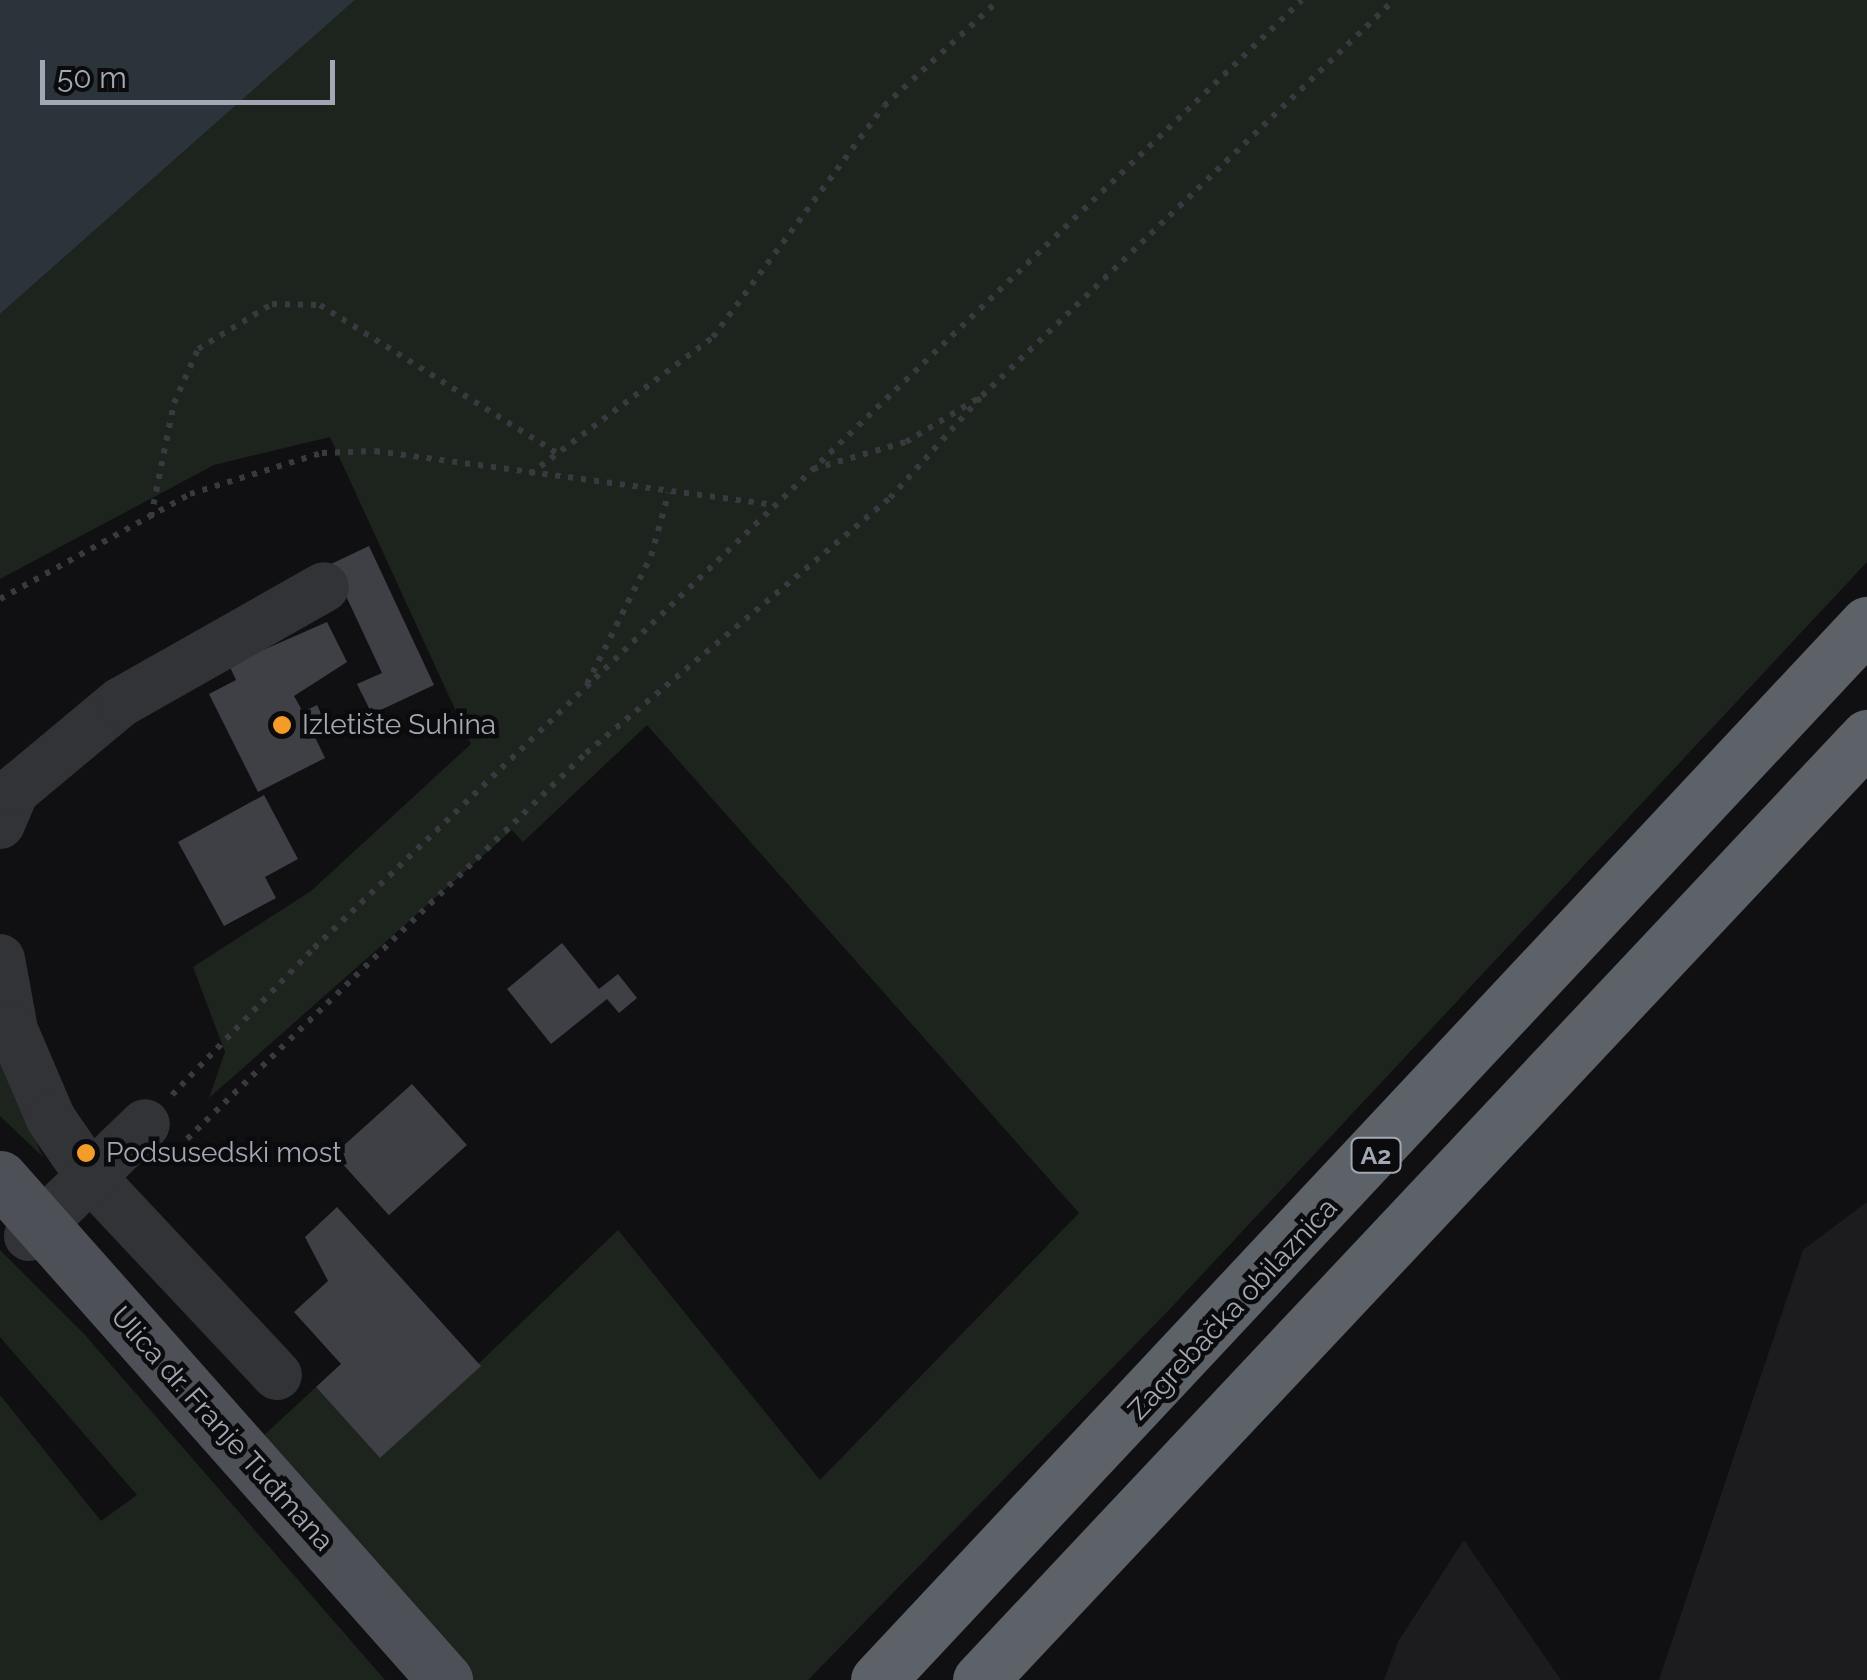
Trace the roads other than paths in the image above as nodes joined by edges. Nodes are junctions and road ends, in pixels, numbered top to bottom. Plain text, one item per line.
1 (324, 587) dead end
2 (1867, 624) edge
3 (1867, 737) edge
4 (0, 824) edge
5 (0, 959) edge
6 (159, 1138) road end
7 (90, 1176) junction
8 (0, 1178) edge
9 (35, 1231) junction
10 (276, 1375) dead end
11 (445, 1680) edge
12 (878, 1680) edge
13 (980, 1680) edge

1 - 4 lane
2 - 12 highway, Zagrebačka obilaznica / A2
3 - 13 highway, A2
5 - 7 lane
6 - 7 lane
7 - 9 lane
7 - 10 lane
8 - 9 main road, Ulica dr. Franje Tuđmana
9 - 11 main road, Ulica dr. Franje Tuđmana

